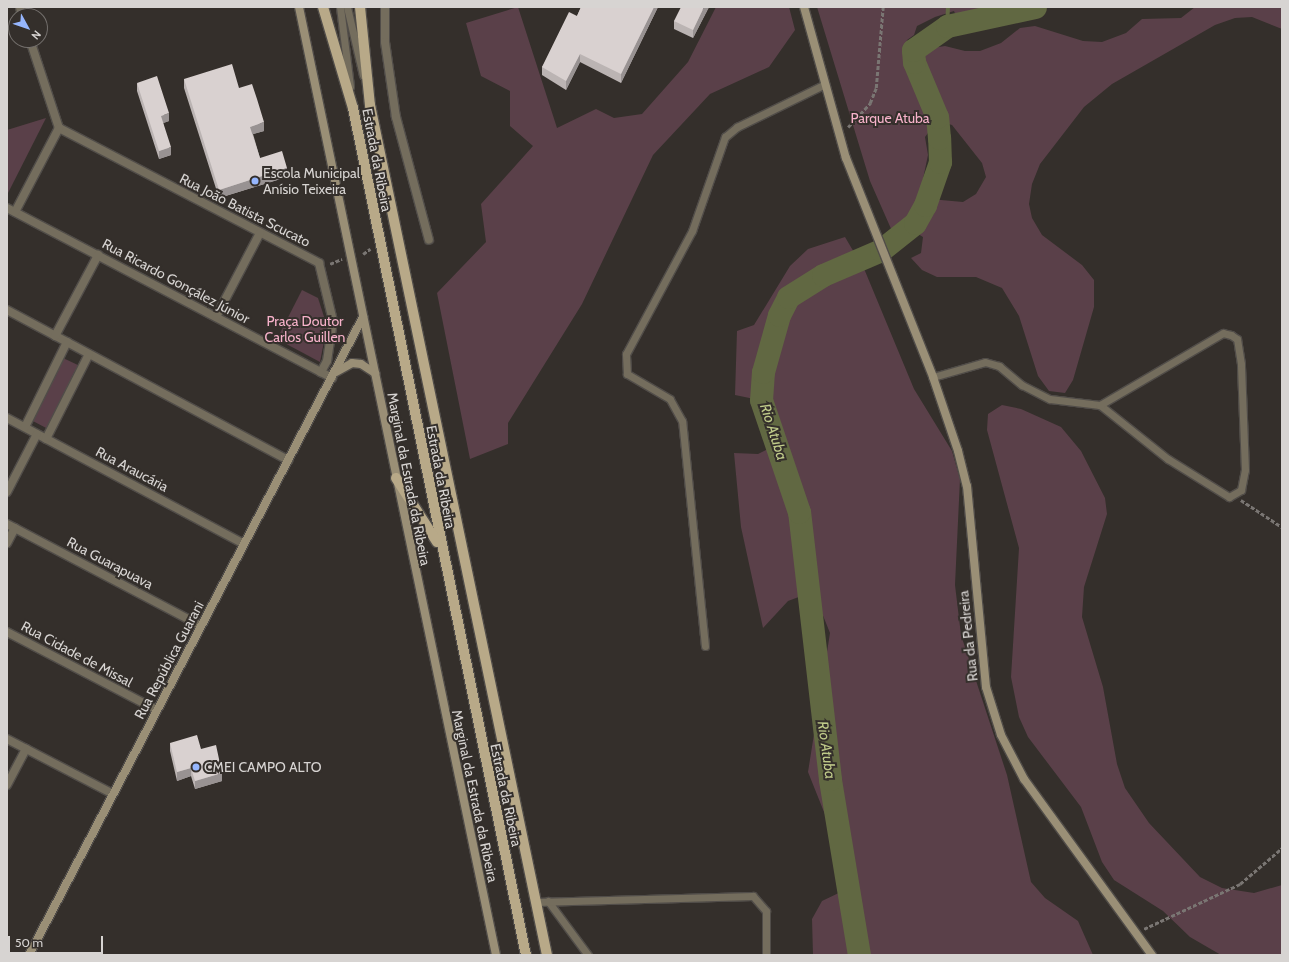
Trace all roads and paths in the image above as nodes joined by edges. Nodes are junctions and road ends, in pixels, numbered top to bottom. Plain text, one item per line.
1 (299, 7) edge
2 (323, 7) edge
3 (340, 7) edge
4 (347, 7) edge
5 (360, 7) edge
6 (385, 7) edge
7 (804, 7) edge
8 (883, 7) edge
9 (33, 48) edge
10 (826, 84) junction
11 (370, 105) junction
12 (353, 108) junction
13 (59, 128) junction
14 (839, 135) junction
15 (11, 210) edge
16 (260, 233) junction
17 (429, 240) dead end
18 (371, 248) dead end
19 (364, 254) dead end
20 (98, 255) junction
21 (342, 259) dead end
22 (330, 264) dead end
23 (7, 310) edge
24 (216, 317) junction
25 (363, 317) junction
26 (56, 336) junction
27 (67, 342) junction
28 (89, 354) junction
29 (322, 372) junction
30 (375, 373) junction
31 (933, 377) junction
32 (332, 378) junction
33 (1100, 405) junction
34 (7, 418) edge
35 (25, 427) junction
36 (37, 434) junction
37 (46, 438) junction
38 (288, 460) junction
39 (396, 478) junction
40 (7, 492) edge
41 (1235, 496) junction
42 (7, 524) edge
43 (1282, 527) edge
44 (15, 528) junction
45 (7, 543) edge
46 (244, 544) junction
47 (441, 547) junction
48 (202, 626) junction
49 (7, 632) edge
50 (706, 646) dead end
51 (157, 710) junction
52 (7, 739) edge
53 (26, 749) junction
54 (7, 785) edge
55 (113, 794) junction
56 (1282, 848) edge
57 (548, 901) junction
58 (536, 902) junction
59 (1138, 933) junction
60 (29, 955) edge
61 (496, 955) edge
62 (526, 955) edge
63 (547, 955) edge
64 (588, 955) edge
65 (766, 955) edge
66 (1152, 955) edge

1 - 25 main road, Marginal da Estrada da Ribeira
2 - 12 main road, Estrada da Ribeira
3 - 12 lane
4 - 11 lane
5 - 11 main road, Estrada da Ribeira
6 - 17 street
7 - 10 main road, Rua da Pedreira
8 - 14 path
9 - 13 street
10 - 14 main road, Rua da Pedreira
10 - 50 lane
11 - 58 main road, Estrada da Ribeira
12 - 47 main road, Estrada da Ribeira
13 - 15 street
13 - 16 street, Rua João Batista Scucato
14 - 31 main road, Rua da Pedreira
15 - 20 street, Rua Ricardo Gonçález Júnior
16 - 24 street
16 - 29 street, Rua João Batista Scucato
18 - 19 path
20 - 24 street, Rua Ricardo Gonçález Júnior
20 - 26 street
21 - 22 path
23 - 26 street
24 - 29 street, Rua Ricardo Gonçález Júnior
25 - 30 main road, Marginal da Estrada da Ribeira
25 - 32 main road, Rua República Guarani
26 - 27 street
27 - 28 street
27 - 35 street
28 - 37 street
28 - 38 street
29 - 32 street, Rua Ricardo Gonçález Júnior
30 - 32 main road, Rua República Guarani
30 - 39 main road, Marginal da Estrada da Ribeira
31 - 33 lane
31 - 59 main road, Rua da Pedreira
32 - 38 main road, Rua República Guarani
33 - 41 lane
33 - 41 lane
34 - 35 street, Rua Araucária
35 - 36 street, Rua Araucária
36 - 37 street, Rua Araucária
36 - 40 street
37 - 46 street, Rua Araucária
38 - 46 main road, Rua República Guarani
39 - 47 main road
39 - 61 main road, Marginal da Estrada da Ribeira
41 - 43 path
42 - 44 street, Rua Guarapuava
44 - 45 street
44 - 48 street, Rua Guarapuava
46 - 48 main road, Rua República Guarani
47 - 62 main road, Estrada da Ribeira
48 - 51 main road, Rua República Guarani
49 - 51 street, Rua Cidade de Missal
51 - 55 main road, Rua República Guarani
52 - 53 street
53 - 54 street
53 - 55 street
55 - 60 main road, Rua República Guarani
56 - 59 path
57 - 58 lane
57 - 64 lane
57 - 65 lane
58 - 63 main road, Estrada da Ribeira
59 - 66 main road, Rua da Pedreira

